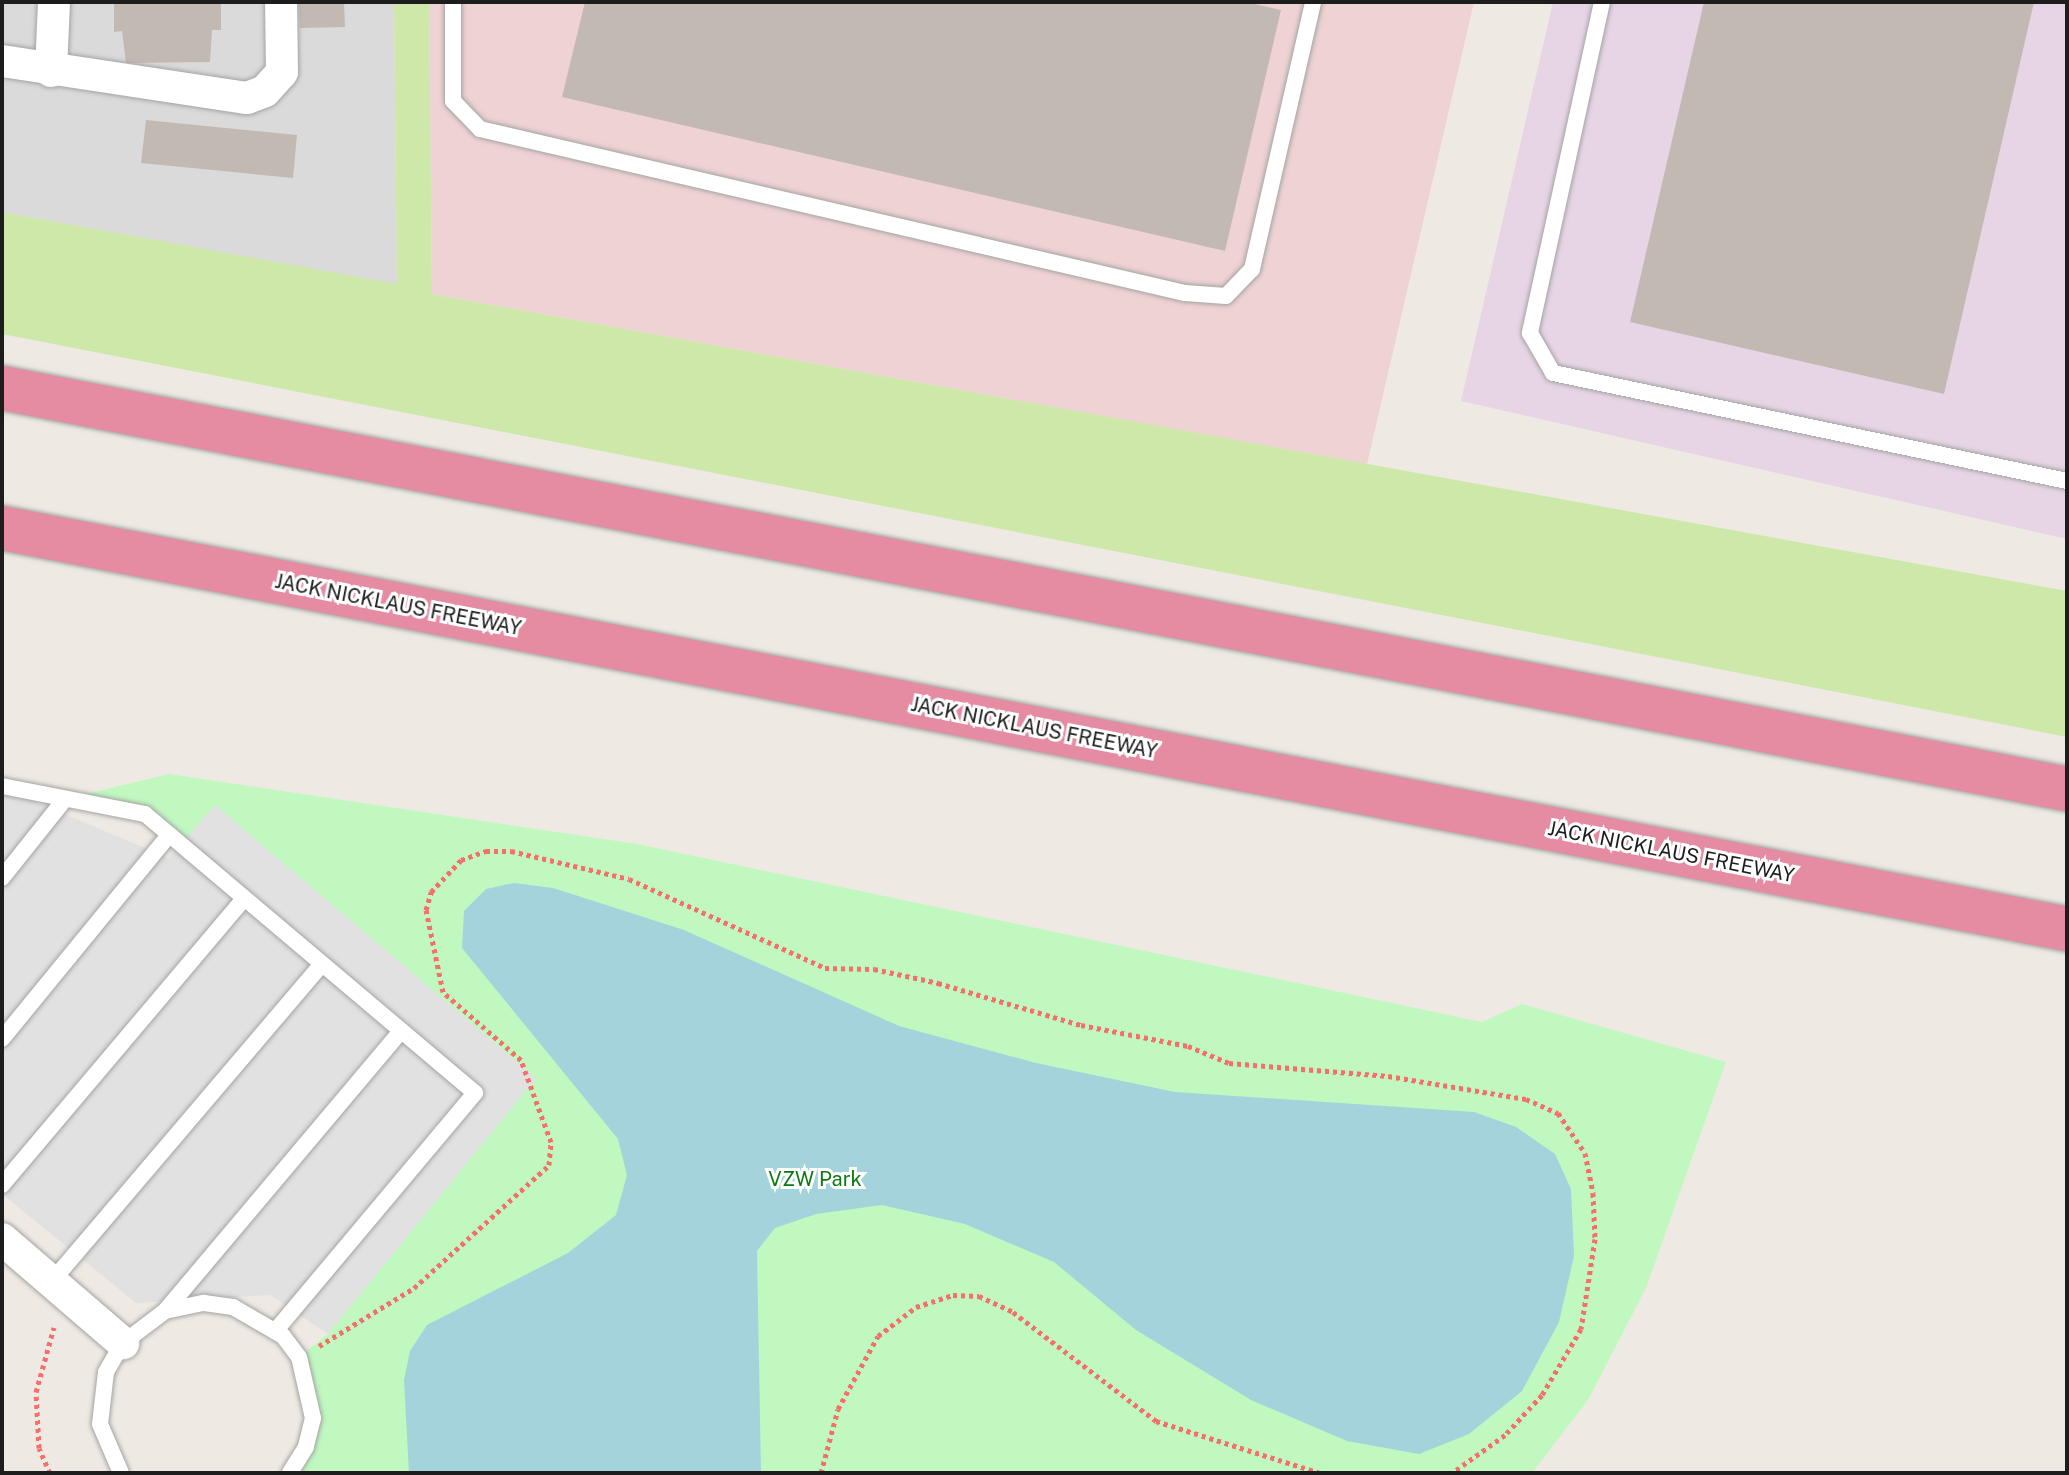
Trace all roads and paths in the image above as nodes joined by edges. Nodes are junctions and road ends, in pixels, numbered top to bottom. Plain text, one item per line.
1 (54, 2) edge
2 (281, 2) edge
3 (453, 2) edge
4 (1313, 2) edge
5 (1602, 2) edge
6 (2, 61) edge
7 (51, 71) junction
8 (2, 388) edge
9 (2067, 481) edge
10 (2, 528) edge
11 (2, 786) edge
12 (2067, 789) edge
13 (65, 799) junction
14 (169, 835) junction
15 (2, 878) edge
16 (244, 899) junction
17 (2067, 929) edge
18 (322, 964) junction
19 (401, 1031) junction
20 (2, 1039) edge
21 (2, 1185) edge
22 (2, 1239) edge
23 (53, 1280) junction
24 (165, 1311) junction
25 (45, 1313) dead end
26 (275, 1331) junction
27 (123, 1343) junction
28 (299, 1357) junction
29 (50, 1473) edge
30 (121, 1473) edge
31 (290, 1473) edge
32 (821, 1473) edge
33 (1320, 1473) edge
34 (1452, 1473) edge

1 - 7 street
2 - 7 street
3 - 4 lane
5 - 9 lane
6 - 7 street
8 - 12 highway
10 - 17 highway, JACK NICKLAUS FREEWAY
11 - 13 lane
13 - 14 lane
13 - 15 lane
14 - 16 lane
14 - 20 lane
16 - 18 lane
16 - 21 lane
18 - 19 lane
18 - 23 lane
19 - 24 lane
19 - 26 lane
22 - 23 street
23 - 27 street
24 - 26 lane
24 - 27 lane
25 - 29 path
26 - 28 lane
27 - 30 lane
28 - 31 lane
28 - 34 path
32 - 33 path

